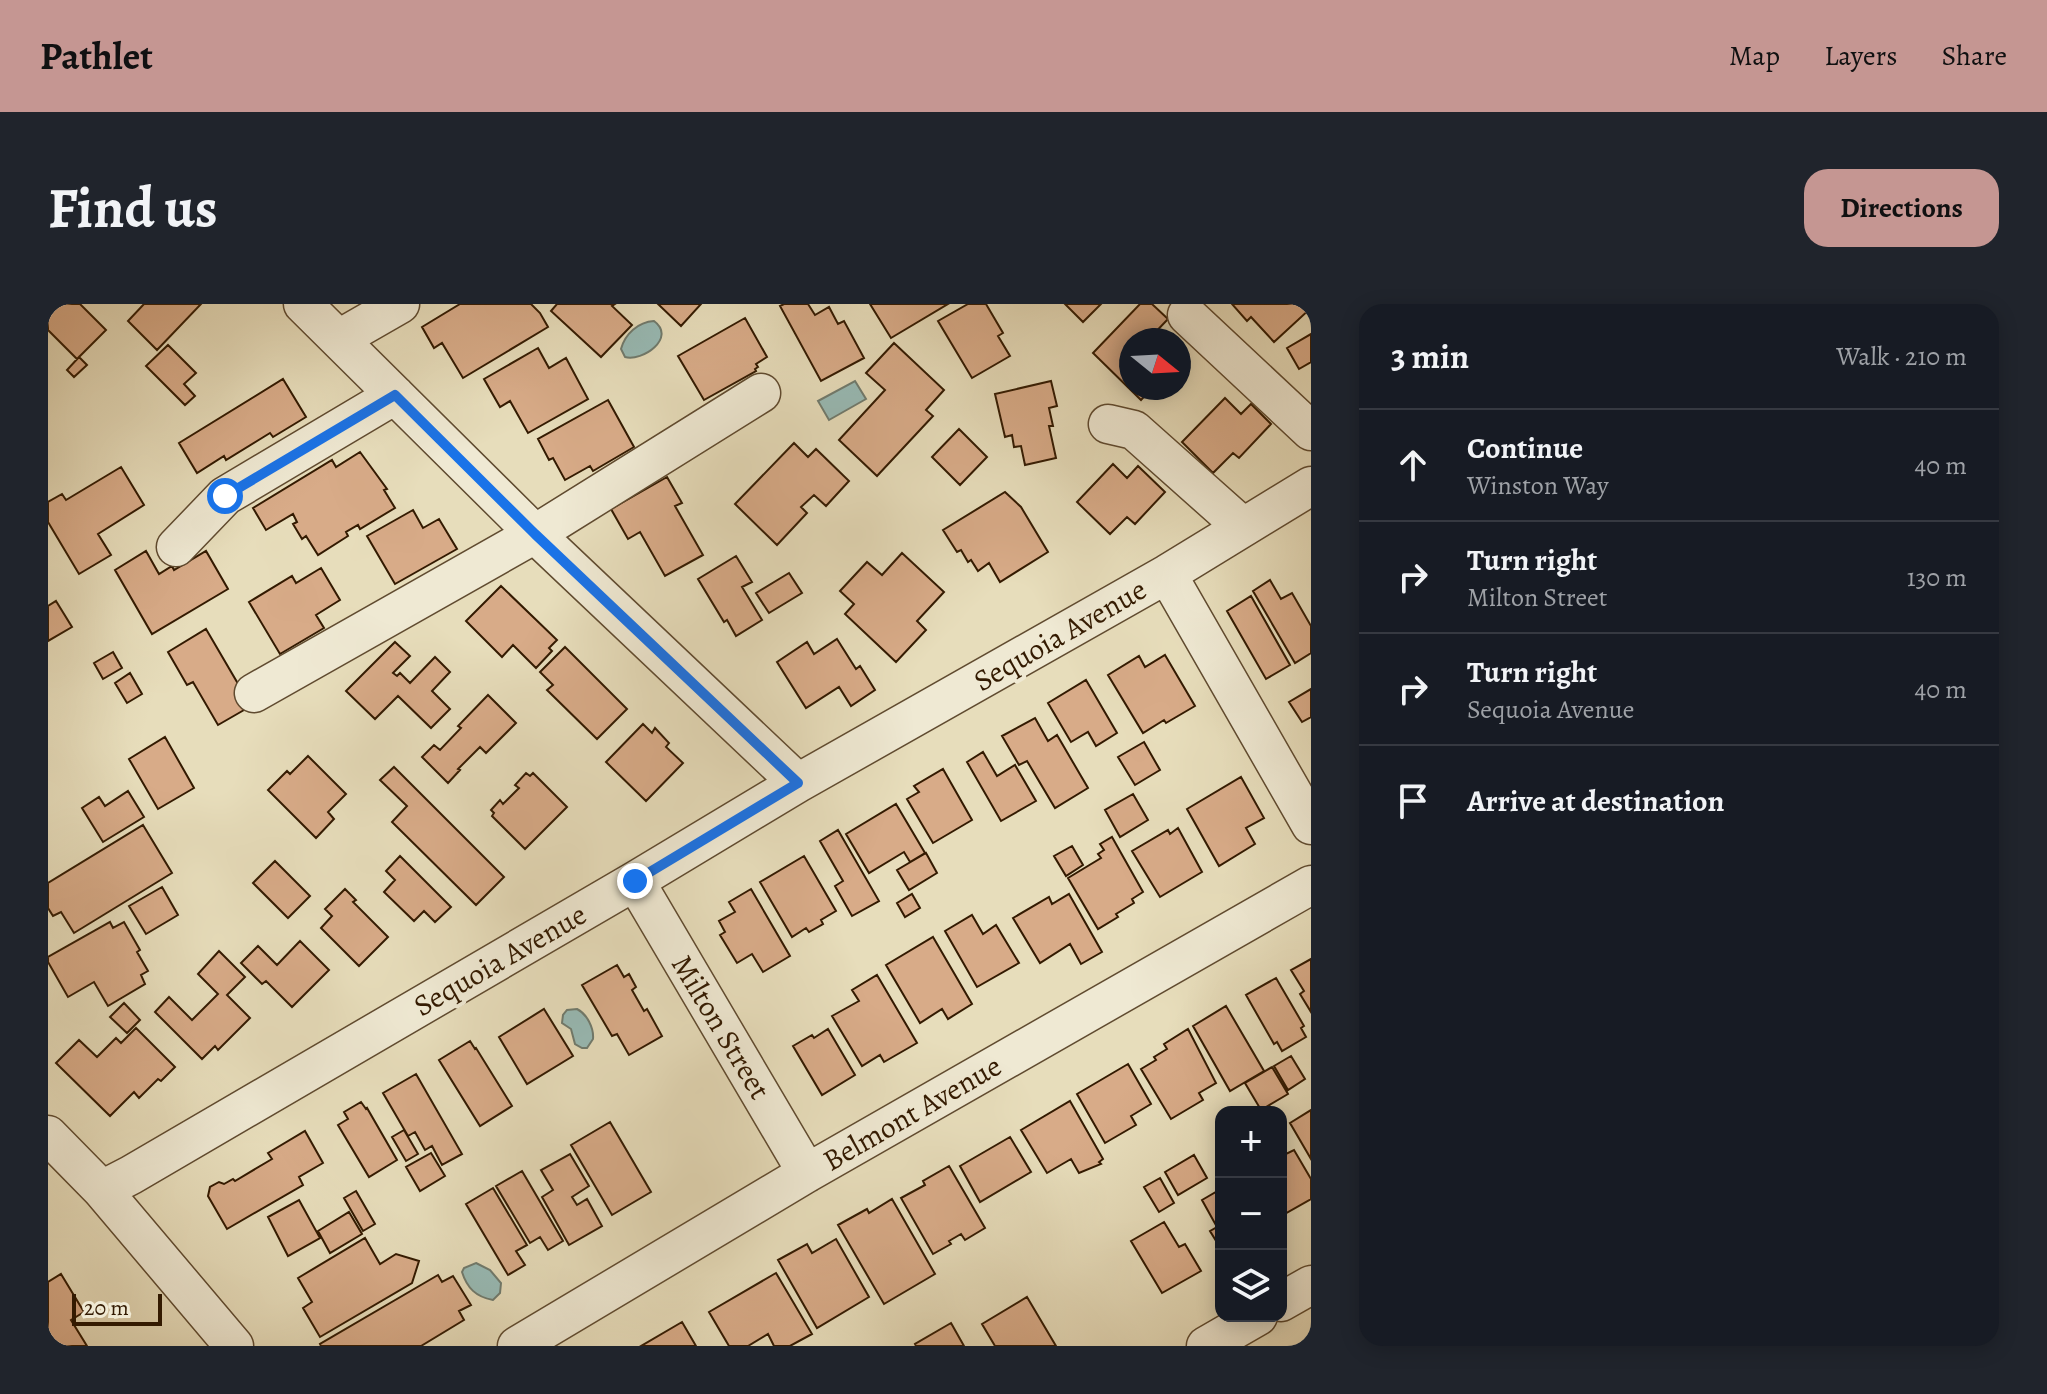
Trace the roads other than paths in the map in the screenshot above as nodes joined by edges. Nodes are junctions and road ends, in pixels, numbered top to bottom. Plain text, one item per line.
1 (303, 304) edge
2 (400, 304) edge
3 (1187, 315) dead end
4 (339, 339) junction
5 (761, 393) dead end
6 (395, 395) junction
7 (1108, 424) dead end
8 (1311, 431) edge
9 (1311, 486) edge
10 (1243, 527) junction
11 (535, 534) junction
12 (176, 547) dead end
13 (1167, 574) junction
14 (254, 693) dead end
15 (798, 783) junction
16 (1311, 825) edge
17 (635, 881) junction
18 (1311, 885) edge
19 (48, 1135) edge
20 (807, 1173) junction
21 (102, 1190) junction
22 (1311, 1285) edge
23 (1287, 1299) edge
24 (1248, 1322) edge
25 (234, 1346) edge
26 (517, 1346) edge
27 (1206, 1346) edge

1 - 4 street
2 - 4 street
3 - 8 street
4 - 6 street
5 - 11 street
6 - 11 street
6 - 12 street
7 - 10 street
9 - 10 street, Sequoia Avenue
10 - 13 street, Sequoia Avenue
11 - 14 street
11 - 15 street
13 - 15 street, Sequoia Avenue
13 - 16 street
15 - 17 street, Sequoia Avenue
17 - 20 street, Milton Street
17 - 21 street, Sequoia Avenue
18 - 20 street, Belmont Avenue
19 - 21 street
20 - 26 street, Belmont Avenue
21 - 25 street
22 - 23 street
24 - 27 street

